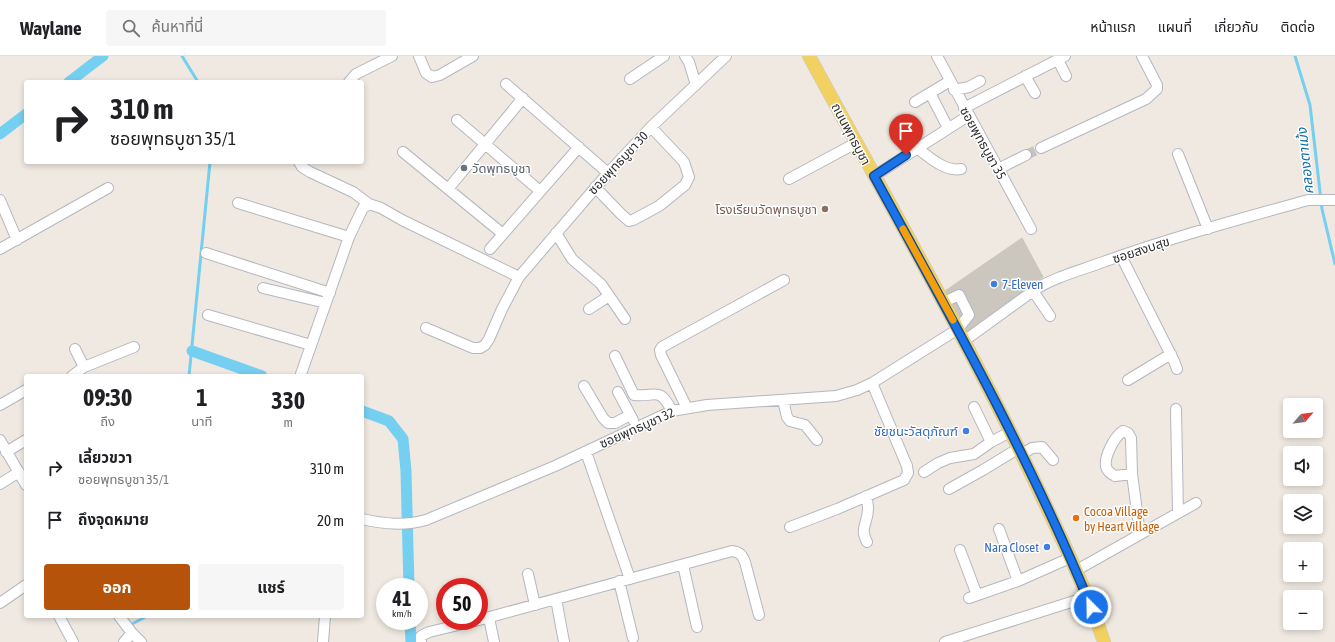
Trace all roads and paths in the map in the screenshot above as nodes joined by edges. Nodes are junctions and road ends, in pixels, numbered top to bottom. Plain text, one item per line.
1 (392, 56) edge
2 (419, 56) edge
3 (473, 56) edge
4 (664, 56) edge
5 (726, 56) edge
6 (809, 56) edge
7 (937, 56) edge
8 (1142, 56) edge
9 (690, 58) edge
10 (1061, 58) edge
11 (1025, 76) junction
12 (1066, 76) dead end
13 (630, 79) dead end
14 (351, 80) edge
15 (950, 80) junction
16 (980, 82) dead end
17 (506, 84) dead end
18 (696, 85) junction
19 (954, 90) junction
20 (930, 93) junction
21 (1035, 93) dead end
22 (522, 98) junction
23 (915, 102) dead end
24 (966, 112) junction
25 (457, 120) dead end
26 (651, 127) junction
27 (948, 128) junction
28 (856, 143) junction
29 (485, 144) junction
30 (579, 147) junction
31 (917, 148) junction
32 (1041, 148) tunnel mouth
33 (403, 152) dead end
34 (1178, 154) dead end
35 (1026, 155) tunnel mouth
36 (300, 164) edge
37 (961, 169) dead end
38 (998, 169) junction
39 (608, 173) junction
40 (874, 176) junction
41 (789, 179) dead end
42 (595, 187) junction
43 (108, 188) dead end
44 (448, 189) junction
45 (540, 191) junction
46 (0, 200) edge
47 (1333, 200) edge
48 (238, 203) dead end
49 (369, 204) junction
50 (1031, 229) dead end
51 (1208, 229) junction
52 (556, 233) junction
53 (503, 234) junction
54 (349, 237) junction
55 (17, 240) junction
56 (0, 249) edge
57 (490, 249) dead end
58 (206, 253) dead end
59 (1121, 256) junction
60 (518, 277) junction
61 (784, 280) dead end
62 (263, 288) dead end
63 (1032, 291) junction
64 (330, 292) junction
65 (609, 296) junction
66 (326, 303) junction
67 (589, 309) dead end
68 (208, 315) dead end
69 (1050, 316) dead end
70 (625, 319) dead end
71 (426, 328) dead end
72 (961, 335) junction
73 (311, 345) junction
74 (134, 347) dead end
75 (75, 349) dead end
76 (1171, 354) junction
77 (615, 356) dead end
78 (84, 367) junction
79 (1177, 369) dead end
80 (75, 374) edge
81 (301, 374) dead end
82 (1128, 380) dead end
83 (872, 383) junction
84 (584, 386) dead end
85 (24, 391) edge
86 (618, 392) dead end
87 (783, 400) junction
88 (0, 405) edge
89 (687, 408) junction
90 (974, 408) dead end
91 (1176, 409) dead end
92 (672, 411) junction
93 (630, 415) junction
94 (636, 427) junction
95 (1010, 432) junction
96 (0, 440) edge
97 (817, 440) dead end
98 (24, 441) edge
99 (991, 442) junction
100 (1020, 451) junction
101 (6, 452) junction
102 (586, 452) junction
103 (1053, 460) dead end
104 (19, 472) junction
105 (924, 472) dead end
106 (1132, 474) dead end
107 (24, 481) edge
108 (0, 484) edge
109 (949, 489) dead end
110 (866, 496) junction
111 (1196, 503) dead end
112 (1178, 513) junction
113 (364, 519) edge
114 (790, 527) dead end
115 (999, 529) dead end
116 (1140, 534) junction
117 (867, 542) dead end
118 (960, 550) dead end
119 (1070, 558) junction
120 (683, 565) junction
121 (1075, 571) junction
122 (528, 574) dead end
123 (630, 578) junction
124 (1018, 581) junction
125 (619, 582) junction
126 (24, 586) edge
127 (1087, 597) junction
128 (556, 599) junction
129 (0, 603) edge
130 (535, 606) junction
131 (759, 615) dead end
132 (60, 618) edge
133 (121, 618) edge
134 (325, 618) edge
135 (488, 618) edge
136 (697, 627) dead end
137 (488, 628) edge
138 (437, 630) edge
139 (132, 633) junction
140 (633, 638) dead end
141 (73, 642) edge
142 (124, 642) edge
143 (141, 642) edge
144 (323, 642) edge
145 (421, 642) edge
146 (494, 642) edge
147 (564, 642) edge
148 (945, 642) edge
149 (1104, 642) edge

1 - 14 street
2 - 3 street
4 - 13 street
5 - 18 street, ซอยพุทธบูชา 30
6 - 28 main road, ถนนพุทธบูชา
7 - 15 street, ซอยพุทธบูชา 35
8 - 32 street
9 - 18 street
10 - 11 street
10 - 12 street
11 - 21 street
11 - 24 street
15 - 19 street, ซอยพุทธบูชา 35
15 - 20 street
16 - 19 street
17 - 22 street
18 - 26 street, ซอยพุทธบูชา 30
19 - 24 street, ซอยพุทธบูชา 35
20 - 23 street
20 - 27 street
22 - 29 street
22 - 30 street
24 - 27 street
24 - 38 street, ซอยพุทธบูชา 35
25 - 29 street
26 - 39 street, ซอยพุทธบูชา 30
26 - 42 street
27 - 31 street
28 - 40 main road, ถนนพุทธบูชา
28 - 41 street
29 - 44 street
29 - 45 street
30 - 39 street
30 - 45 street
31 - 37 street
31 - 40 street
33 - 44 street
34 - 51 street
35 - 38 street
36 - 49 street
38 - 50 street, ซอยพุทธบูชา 35
39 - 42 street, ซอยพุทธบูชา 30
40 - 72 main road, ถนนพุทธบูชา
42 - 52 street, ซอยพุทธบูชา 30
43 - 55 street
44 - 53 street
45 - 53 street
46 - 55 street
47 - 51 street, ซอยสงบสุข
48 - 54 street
49 - 54 street
49 - 60 street
51 - 59 street, ซอยสงบสุข
52 - 60 street, ซอยพุทธบูชา 30
52 - 65 street
53 - 57 street
54 - 64 street
55 - 56 street
58 - 64 street
59 - 63 street, ซอยสงบสุข
59 - 76 street
60 - 71 street, ซอยพุทธบูชา 30
61 - 89 street
62 - 66 street
63 - 69 street
63 - 72 street, ซอยสงบสุข
64 - 66 street
65 - 67 street
65 - 70 street
66 - 73 street
68 - 73 street
72 - 83 street, ซอยพุทธบูชา 32
72 - 95 main road, ถนนพุทธบูชา
73 - 81 street
74 - 78 street
75 - 78 street
76 - 79 street
76 - 82 street
77 - 92 street
78 - 80 street
83 - 87 street, ซอยพุทธบูชา 32
83 - 110 street
84 - 93 street
85 - 88 street
86 - 93 street
87 - 89 street, ซอยพุทธบูชา 32
87 - 97 street
89 - 92 street, ซอยพุทธบูชา 32
90 - 99 street
91 - 112 street
92 - 94 street, ซอยพุทธบูชา 32
93 - 94 street
94 - 102 street, ซอยพุทธบูชา 32
95 - 99 street
95 - 100 main road, ถนนพุทธบูชา
96 - 101 street
98 - 101 street
99 - 105 street
100 - 103 street
100 - 109 street
100 - 119 main road, ถนนพุทธบูชา
101 - 104 street
102 - 113 street, ซอยพุทธบูชา 32
102 - 123 street
104 - 107 street
104 - 108 street
106 - 116 street
110 - 114 street
110 - 117 street
111 - 112 street
112 - 116 street
115 - 124 street
116 - 121 street
118 - 124 street
119 - 121 main road, ถนนพุทธบูชา
119 - 124 street
120 - 123 street
120 - 131 street
120 - 136 street
121 - 127 main road, ถนนพุทธบูชา
122 - 130 street
123 - 125 street
125 - 128 street
125 - 140 street
126 - 129 street
127 - 148 street
127 - 149 main road, ถนนพุทธบูชา
128 - 130 street
128 - 147 street
130 - 135 street
132 - 141 street
133 - 139 street
134 - 144 street
137 - 146 street
138 - 145 street
139 - 142 street
139 - 143 street

